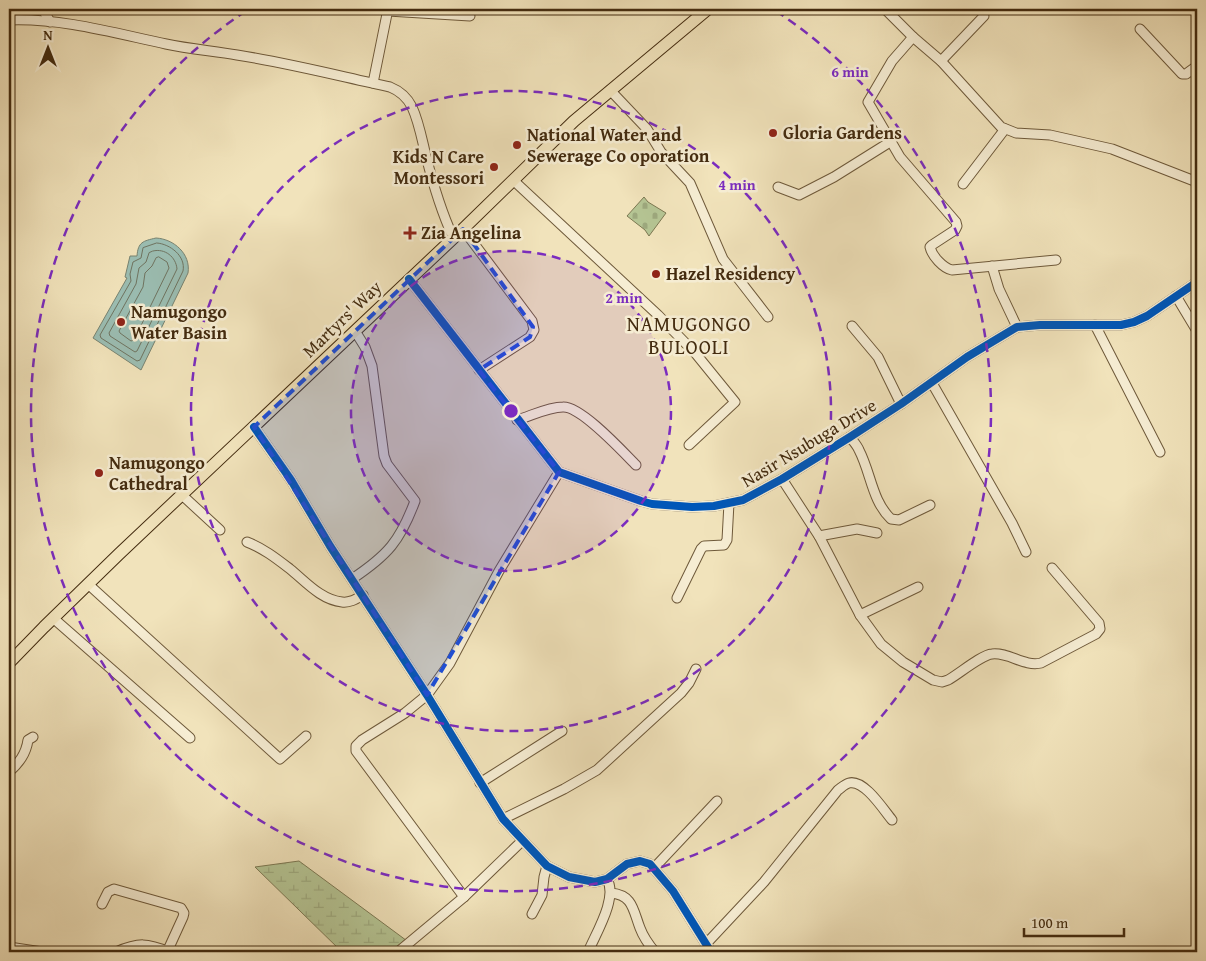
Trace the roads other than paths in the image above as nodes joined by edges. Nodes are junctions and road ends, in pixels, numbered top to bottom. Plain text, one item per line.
1 (42, 9) edge
2 (708, 9) edge
3 (885, 9) edge
4 (388, 10) edge
5 (470, 16) dead end
6 (984, 16) dead end
7 (9, 20) edge
8 (50, 22) junction
9 (1140, 29) dead end
10 (913, 37) junction
11 (941, 61) junction
12 (1197, 66) edge
13 (374, 83) junction
14 (610, 90) junction
15 (1005, 129) junction
16 (890, 142) junction
17 (513, 180) junction
18 (1197, 182) edge
19 (963, 184) dead end
20 (778, 187) dead end
21 (463, 229) junction
22 (453, 238) junction
23 (1056, 260) dead end
24 (992, 266) junction
25 (409, 278) junction
26 (1197, 282) edge
27 (1176, 296) junction
28 (768, 317) dead end
29 (1095, 325) junction
30 (852, 326) dead end
31 (1016, 327) junction
32 (355, 331) junction
33 (1197, 331) edge
34 (479, 370) junction
35 (932, 383) junction
36 (901, 404) junction
37 (518, 420) junction
38 (254, 426) junction
39 (850, 437) junction
40 (689, 445) dead end
41 (1160, 452) dead end
42 (636, 465) dead end
43 (559, 472) junction
44 (782, 479) junction
45 (182, 495) junction
46 (730, 504) junction
47 (930, 505) dead end
48 (220, 530) dead end
49 (877, 533) dead end
50 (819, 536) junction
51 (247, 542) dead end
52 (1026, 552) dead end
53 (1052, 568) dead end
54 (352, 579) junction
55 (88, 584) junction
56 (918, 587) dead end
57 (364, 595) junction
58 (677, 598) dead end
59 (860, 614) junction
60 (53, 618) junction
61 (9, 663) edge
62 (696, 669) dead end
63 (427, 695) junction
64 (562, 731) dead end
65 (306, 736) dead end
66 (33, 737) dead end
67 (190, 738) dead end
68 (9, 772) edge
69 (480, 783) junction
70 (717, 801) dead end
71 (503, 819) junction
72 (892, 820) dead end
73 (522, 842) junction
74 (547, 866) junction
75 (654, 868) junction
76 (607, 879) junction
77 (611, 893) junction
78 (464, 897) junction
79 (102, 904) dead end
80 (532, 914) dead end
81 (9, 947) edge
82 (708, 948) edge
83 (42, 952) edge
84 (116, 952) edge
85 (168, 952) edge
86 (398, 952) edge
87 (588, 952) edge
88 (655, 952) edge

1 - 8 street
2 - 14 main road, Martyrs' Way
3 - 10 street
4 - 5 street
4 - 13 street
6 - 11 street
7 - 8 street
8 - 13 street
9 - 12 street
10 - 11 street
10 - 16 street
11 - 15 street
13 - 22 street
14 - 17 main road, Martyrs' Way
14 - 28 street
15 - 18 street
15 - 19 street
16 - 20 street
16 - 24 street
17 - 21 main road, Martyrs' Way
17 - 40 street
21 - 22 main road, Martyrs' Way
21 - 34 street
22 - 25 main road, Martyrs' Way
23 - 24 street
24 - 31 street
25 - 32 main road, Martyrs' Way
25 - 34 street
26 - 27 street, Nasir Nsubuga Drive
27 - 29 street, Nasir Nsubuga Drive
27 - 33 street
29 - 31 street, Nasir Nsubuga Drive
29 - 41 street
30 - 36 street
31 - 35 street, Nasir Nsubuga Drive
32 - 38 main road, Martyrs' Way
32 - 54 street
34 - 37 street
35 - 36 street, Nasir Nsubuga Drive
35 - 52 street
36 - 39 street, Nasir Nsubuga Drive
37 - 42 street
37 - 43 street
38 - 45 main road, Martyrs' Way
38 - 54 street
39 - 44 street, Nasir Nsubuga Drive
39 - 47 street
43 - 46 street, Nasir Nsubuga Drive
43 - 63 street
44 - 46 street, Nasir Nsubuga Drive
44 - 50 street
45 - 48 street
45 - 55 main road, Martyrs' Way
46 - 58 street
49 - 50 street
50 - 59 street
51 - 57 street
53 - 59 street
54 - 57 street
55 - 60 main road, Martyrs' Way
55 - 65 street
56 - 59 street
57 - 63 street
60 - 61 main road, Martyrs' Way
60 - 67 street
62 - 71 street
63 - 69 street
63 - 78 street
64 - 69 street
66 - 68 street
69 - 71 street
70 - 75 street
71 - 73 street
72 - 82 street
73 - 74 street
73 - 78 street
74 - 76 street
74 - 80 street
75 - 76 street
75 - 82 street
76 - 77 street
77 - 87 street
77 - 88 street
78 - 86 street
79 - 85 street
81 - 83 street
84 - 85 street

